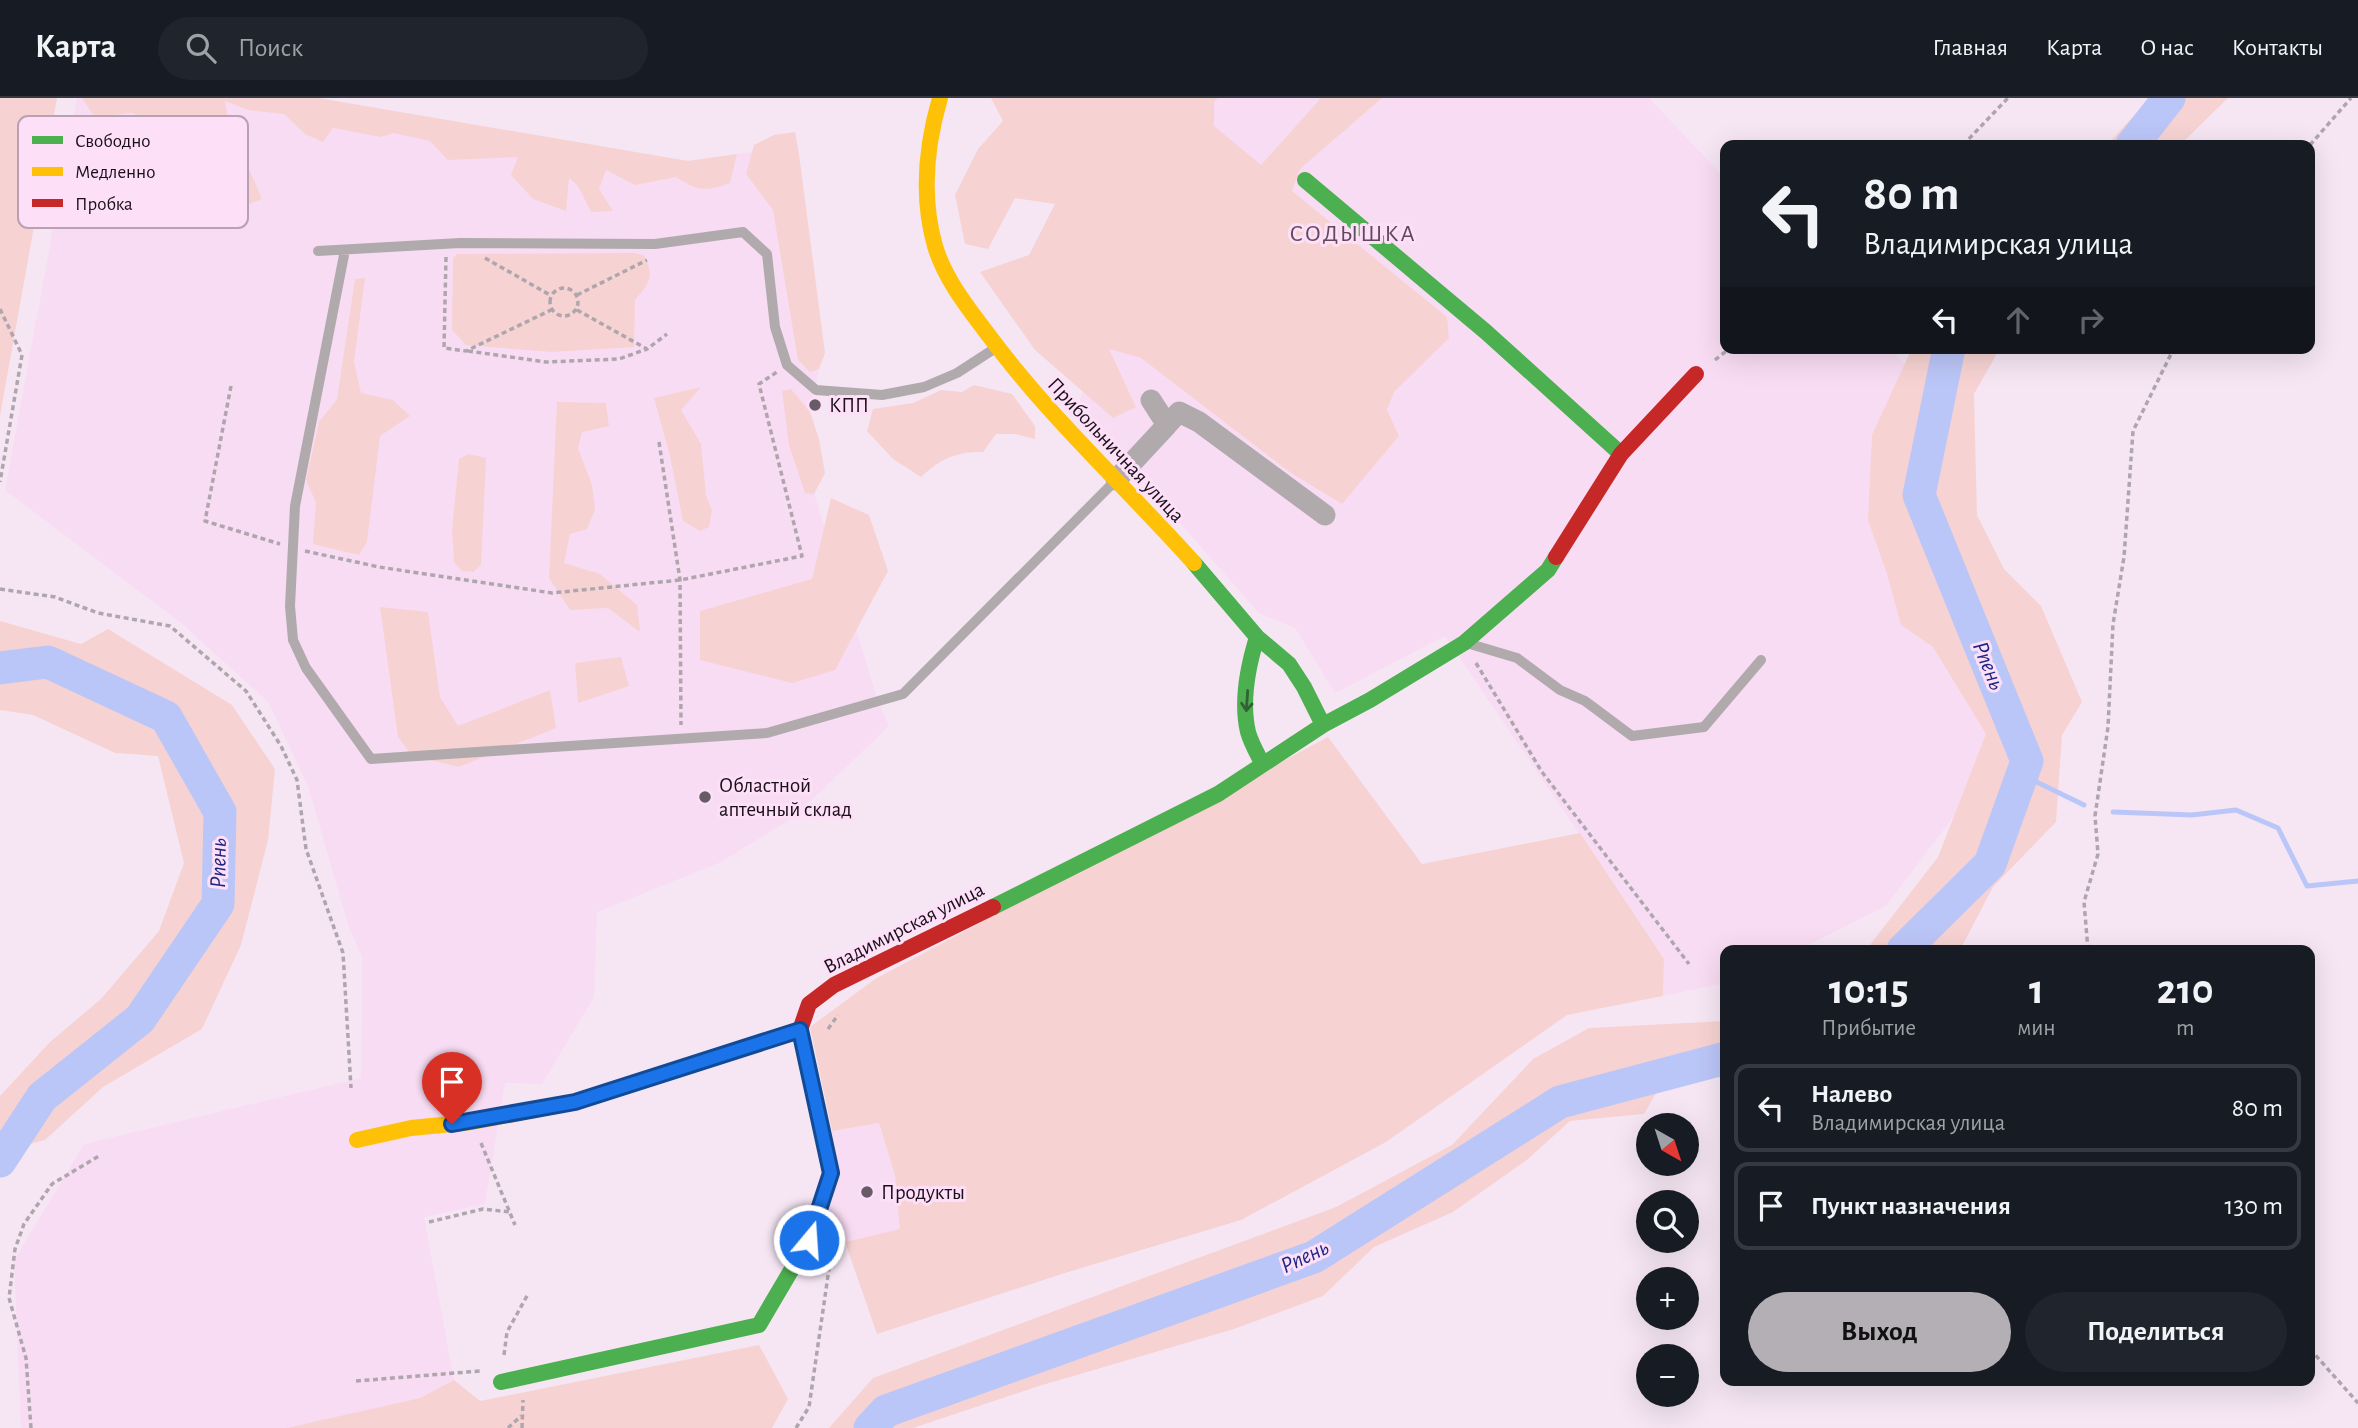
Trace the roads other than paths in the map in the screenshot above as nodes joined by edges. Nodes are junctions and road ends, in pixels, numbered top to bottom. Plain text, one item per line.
1 (940, 98) edge
2 (1305, 180) dead end
3 (345, 250) junction
4 (318, 251) dead end
5 (996, 347) junction
6 (1696, 374) dead end
7 (1151, 400) dead end
8 (1167, 425) junction
9 (1621, 454) junction
10 (1115, 480) junction
11 (1325, 515) dead end
12 (1257, 637) junction
13 (1464, 643) junction
14 (1761, 660) dead end
15 (1323, 725) junction
16 (1262, 763) junction
17 (800, 1030) junction
18 (357, 1140) dead end
19 (501, 1382) road end

1 - 5 street, Прибольничная улица
2 - 9 street
3 - 4 lane
3 - 5 lane
3 - 10 lane
5 - 10 street, Прибольничная улица
6 - 9 street
7 - 8 street
8 - 10 street
8 - 11 street
9 - 13 street
10 - 12 street, Прибольничная улица
12 - 15 street, Прибольничная улица
12 -> 16 street
13 - 14 lane
13 - 15 street
15 - 16 street, Владимирская улица
16 - 17 street, Владимирская улица
17 - 18 street
17 - 19 street

